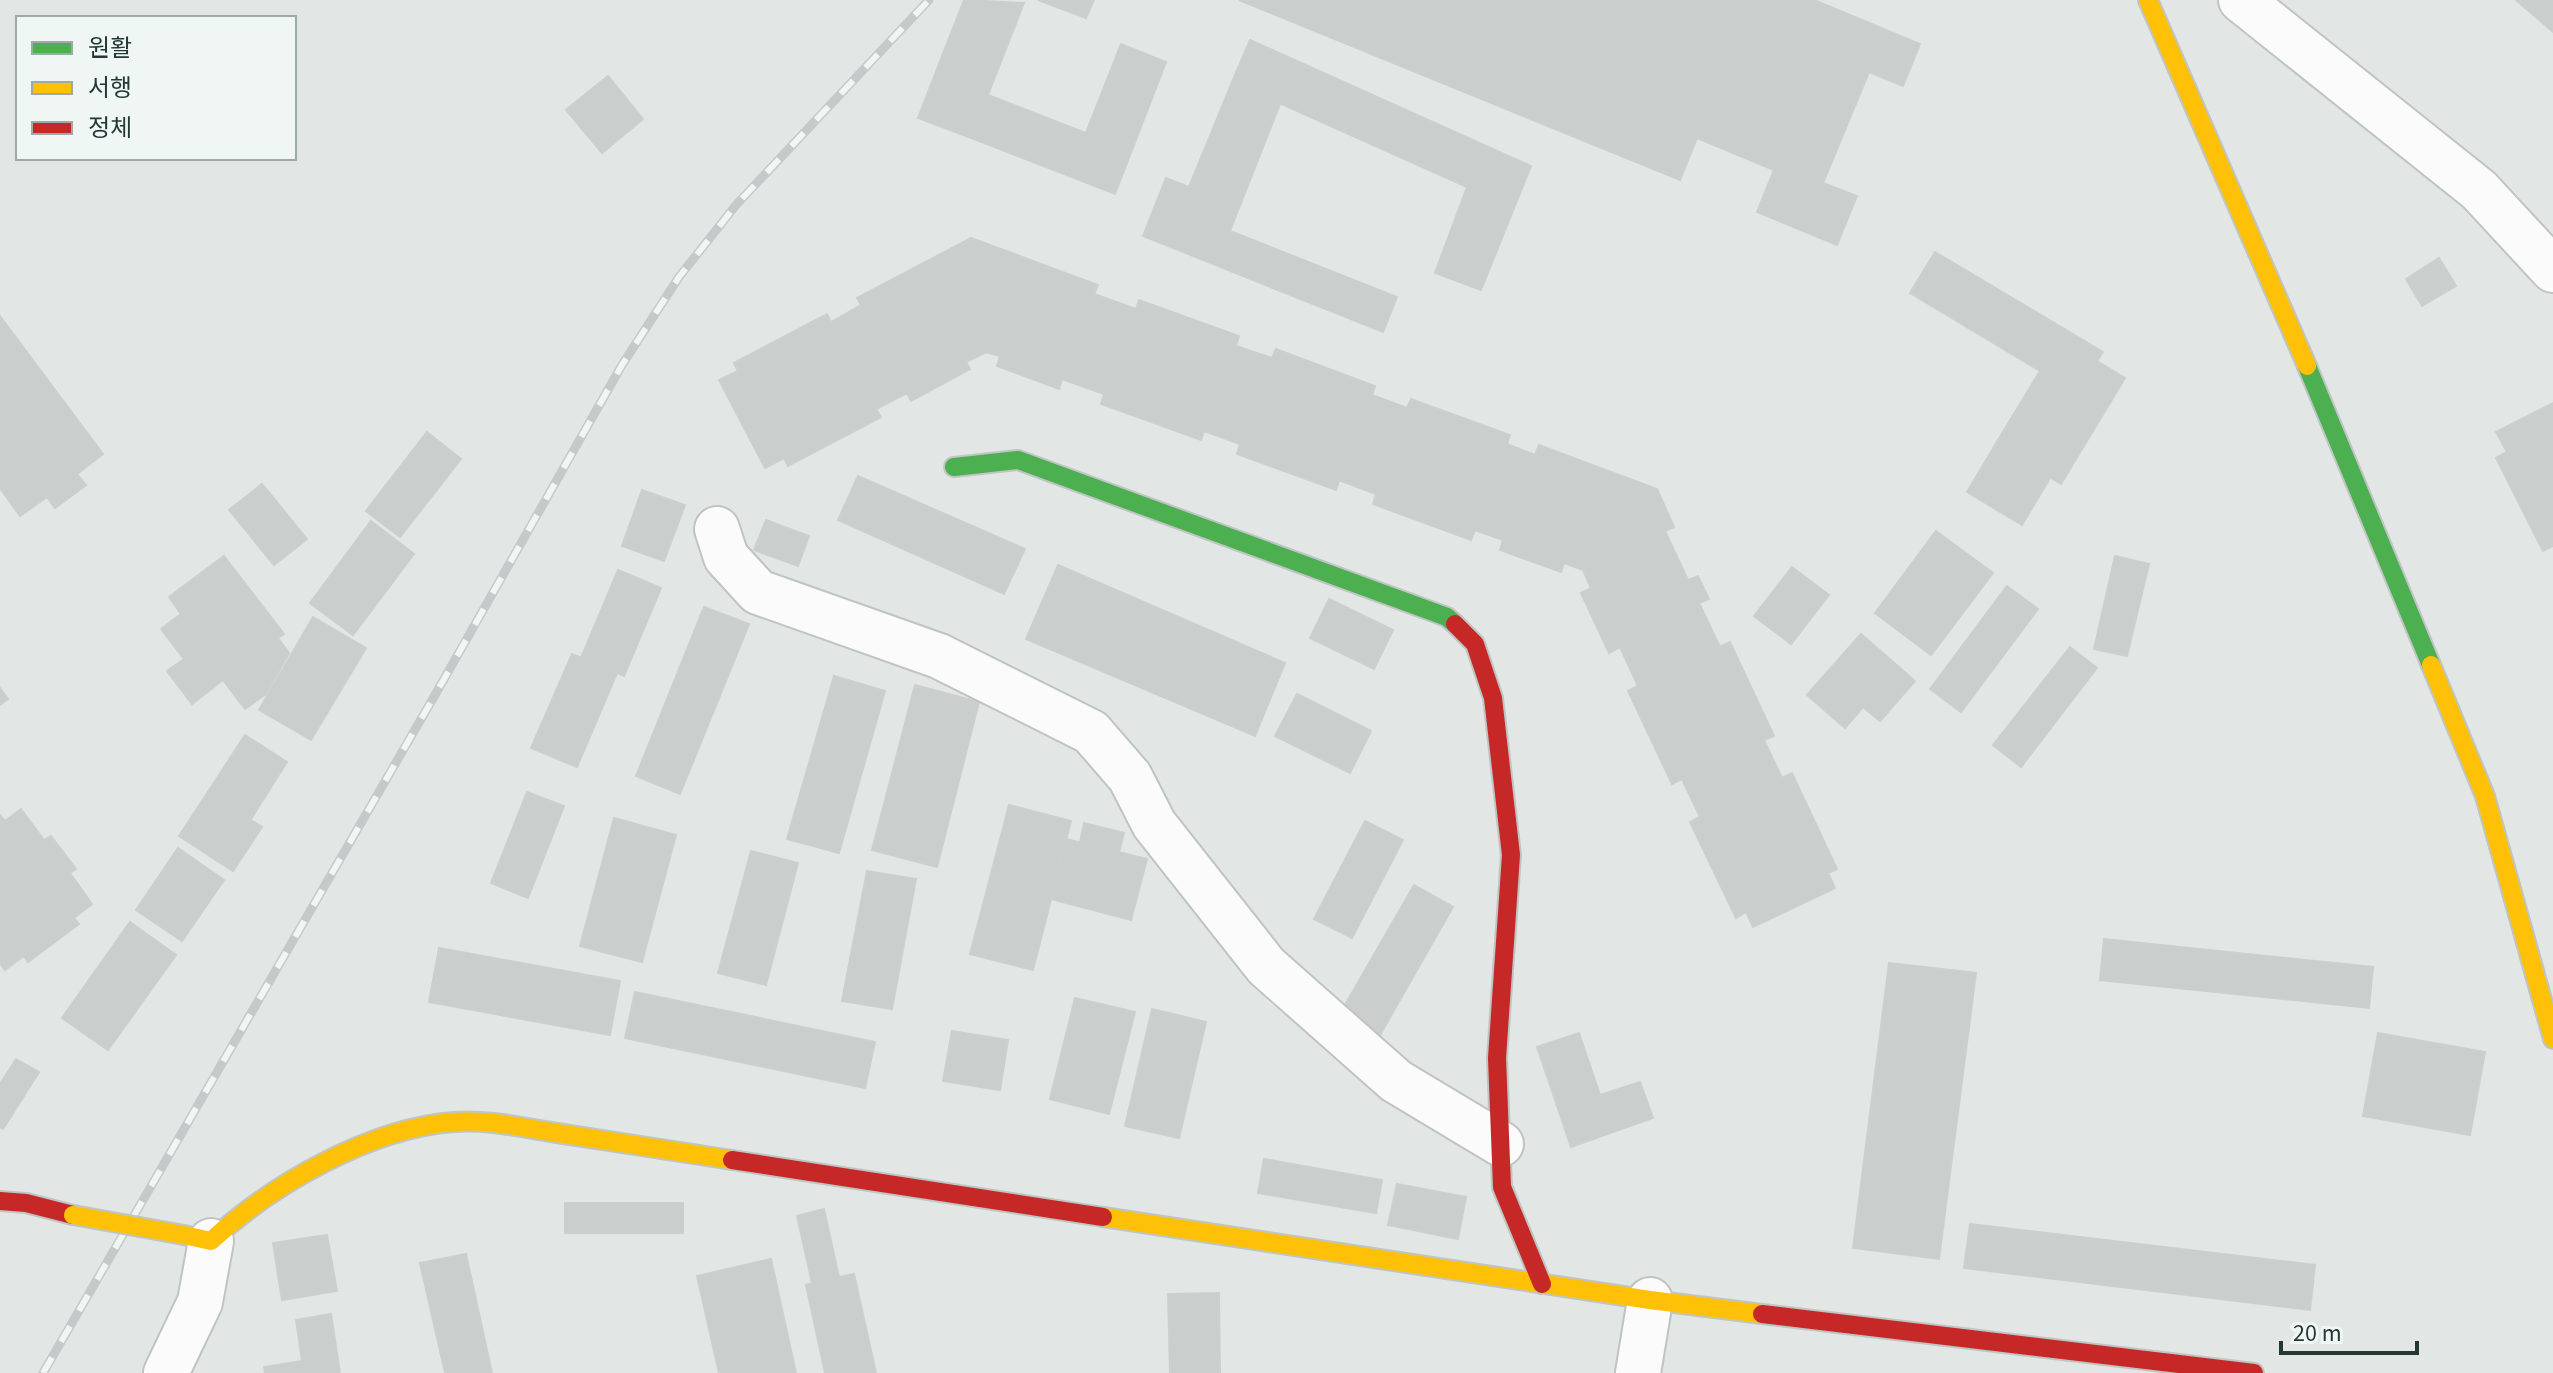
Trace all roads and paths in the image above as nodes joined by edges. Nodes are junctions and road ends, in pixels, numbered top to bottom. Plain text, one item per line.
1 (2148, 0) edge
2 (2241, 0) edge
3 (2553, 270) edge
4 (954, 467) dead end
5 (717, 529) dead end
6 (2553, 1039) edge
7 (1501, 1144) junction
8 (0, 1201) edge
9 (197, 1238) junction
10 (1542, 1284) junction
11 (1650, 1300) junction
12 (166, 1373) edge
13 (1638, 1373) edge
14 (2254, 1373) edge

1 - 6 street
2 - 3 street
4 - 7 street
5 - 7 street
7 - 10 street
8 - 9 street, bridge
9 - 10 street
9 - 12 street
10 - 11 street
11 - 13 street
11 - 14 street

